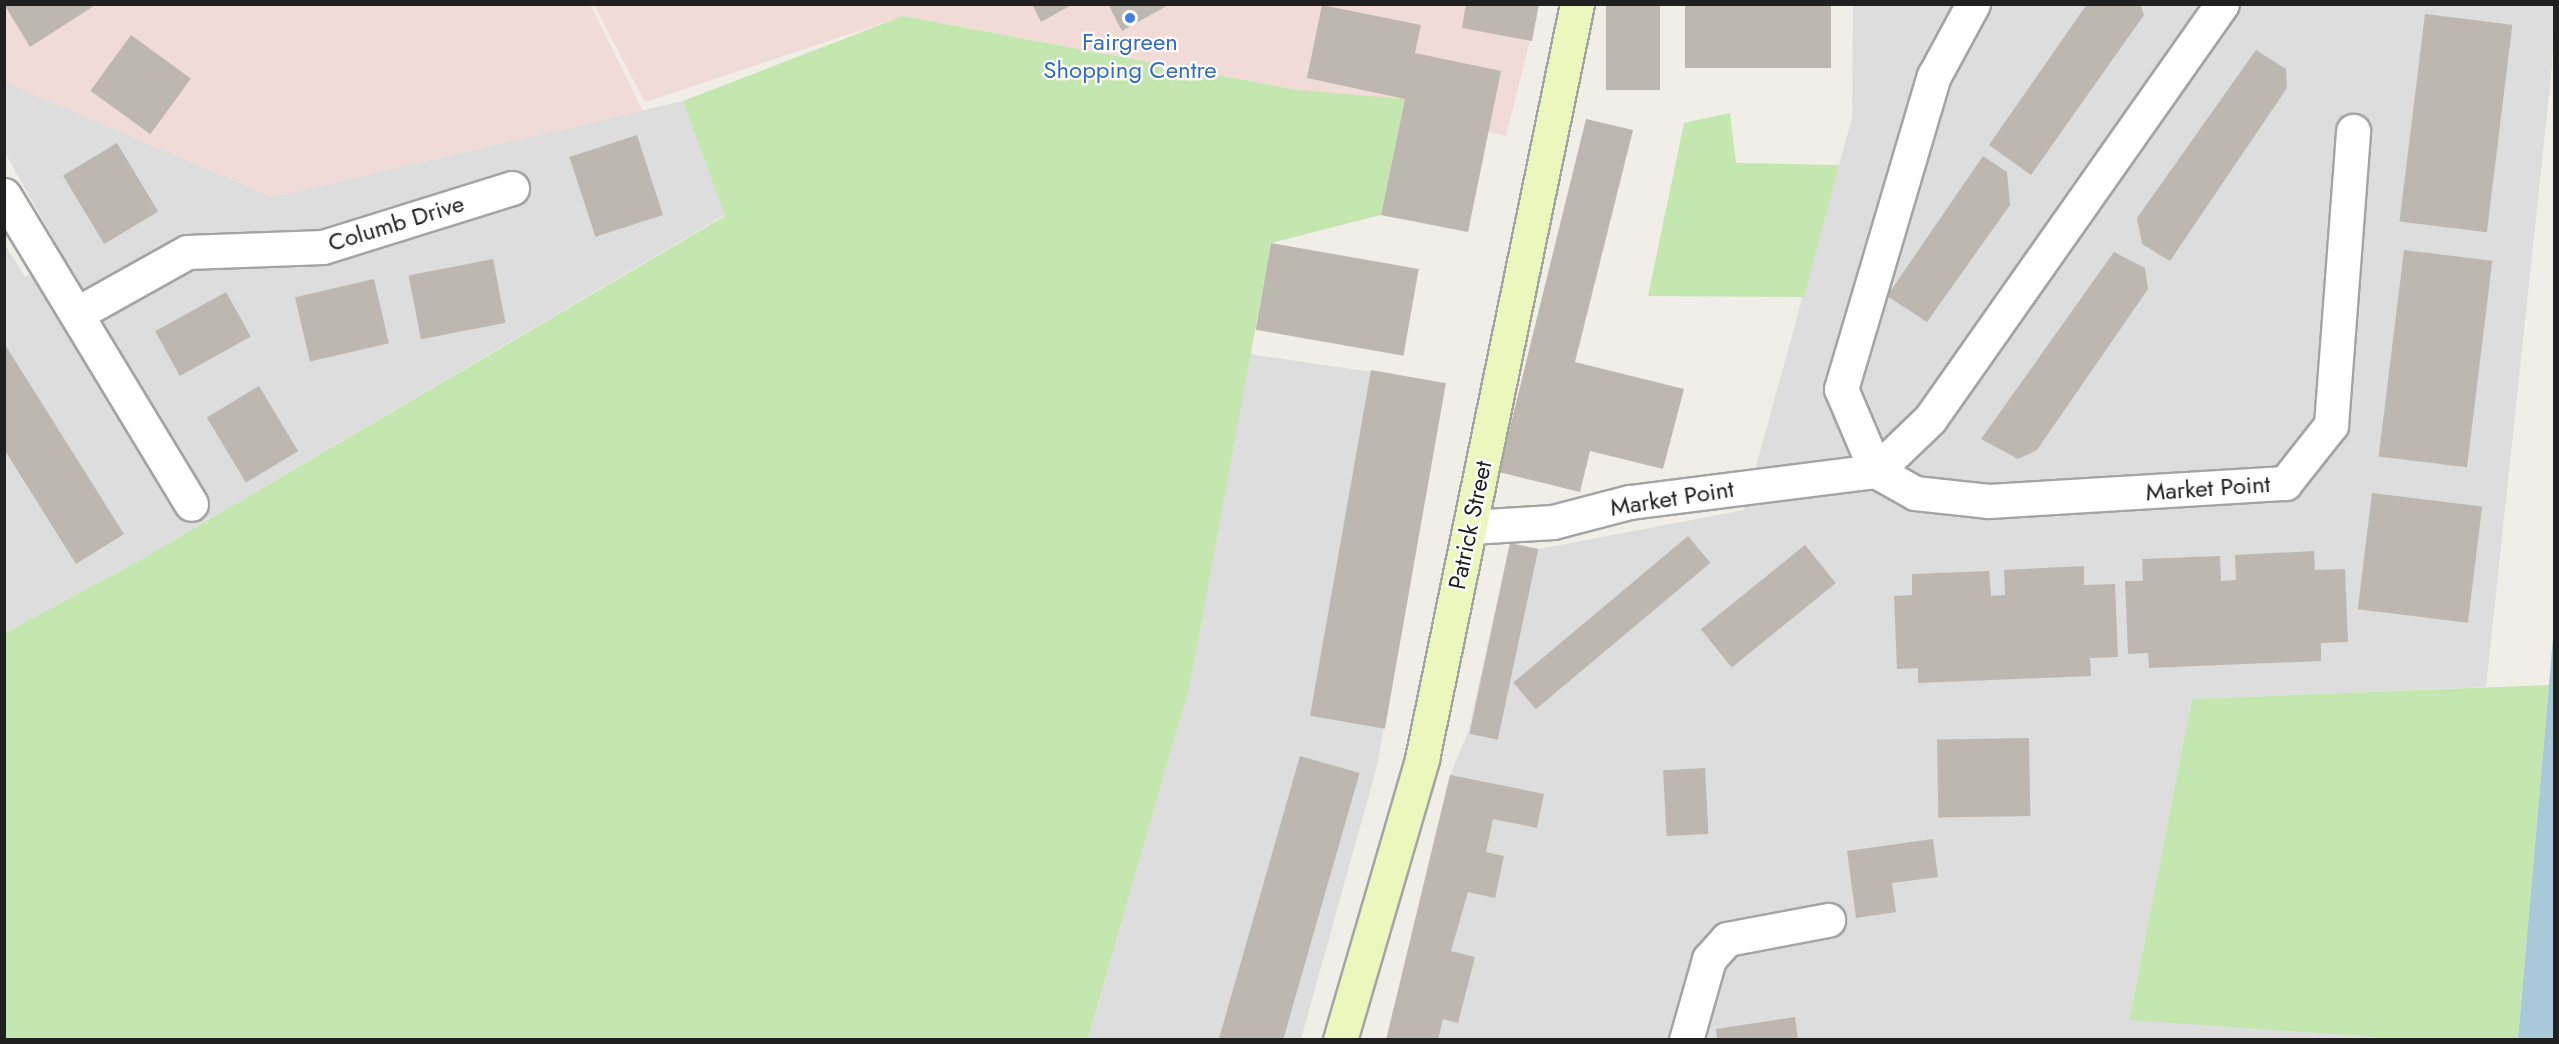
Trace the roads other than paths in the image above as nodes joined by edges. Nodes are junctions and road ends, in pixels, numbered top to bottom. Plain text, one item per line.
1 (1577, 4) edge
2 (1973, 4) edge
3 (2222, 4) edge
4 (2353, 131) dead end
5 (512, 188) dead end
6 (4, 195) edge
7 (78, 313) junction
8 (1876, 471) junction
9 (190, 504) dead end
10 (1470, 527) junction
11 (1828, 920) dead end
12 (1340, 1040) edge
13 (1686, 1040) edge

1 - 10 main road, Patrick Street
2 - 8 street
3 - 8 street
4 - 8 street, Market Point
5 - 7 street, Columb Drive
6 - 7 street
7 - 9 street
8 - 10 street, Market Point
10 - 12 main road, Patrick Street
11 - 13 street

